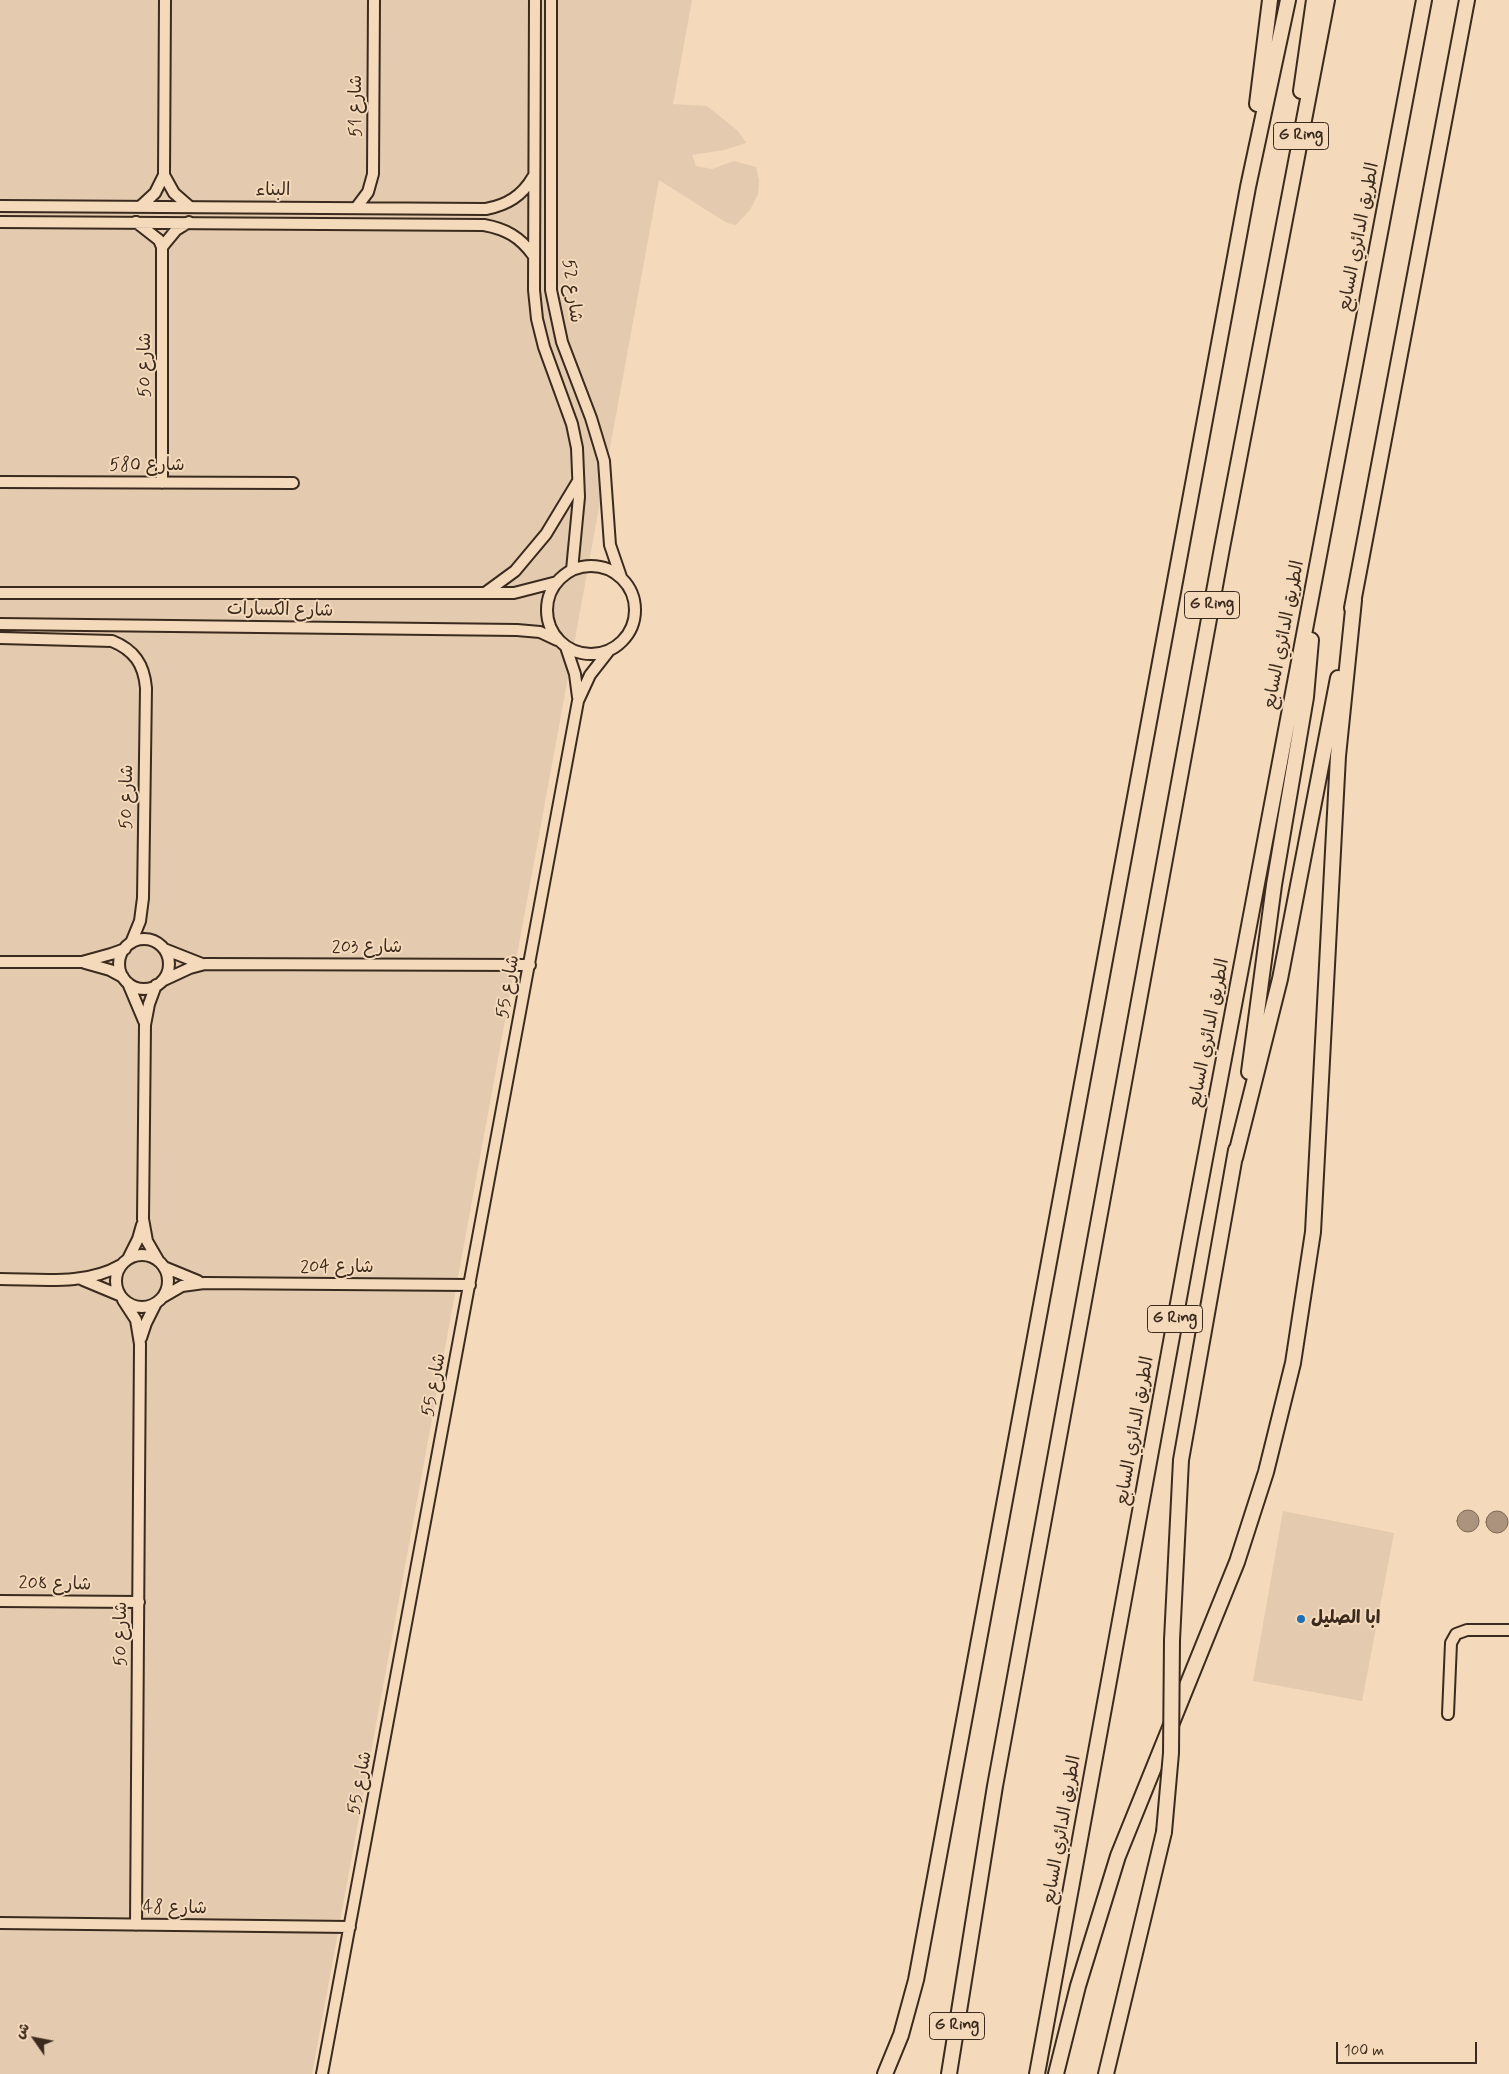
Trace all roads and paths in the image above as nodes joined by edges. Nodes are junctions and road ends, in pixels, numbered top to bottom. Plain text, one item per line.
1 (165, 0) edge
2 (374, 0) edge
3 (535, 0) edge
4 (551, 0) edge
5 (1270, 0) edge
6 (1288, 0) edge
7 (1314, 0) edge
8 (1328, 0) edge
9 (1424, 0) edge
10 (1467, 0) edge
11 (164, 175) junction
12 (534, 176) junction
13 (1248, 187) junction
14 (0, 206) edge
15 (141, 206) junction
16 (190, 207) junction
17 (356, 208) junction
18 (0, 222) edge
19 (135, 222) junction
20 (189, 222) junction
21 (162, 247) junction
22 (533, 255) junction
23 (1276, 272) junction
24 (578, 481) junction
25 (0, 482) edge
26 (162, 483) junction
27 (293, 483) dead end
28 (1318, 565) junction
29 (572, 570) junction
30 (621, 577) junction
31 (557, 582) junction
32 (0, 593) edge
33 (485, 593) junction
34 (1354, 600) junction
35 (0, 624) edge
36 (0, 638) edge
37 (558, 640) junction
38 (566, 647) junction
39 (608, 652) junction
40 (578, 701) junction
41 (128, 946) junction
42 (164, 949) junction
43 (0, 962) edge
44 (82, 962) junction
45 (205, 964) junction
46 (530, 965) junction
47 (126, 980) junction
48 (159, 983) junction
49 (145, 1025) junction
50 (1235, 1158) junction
51 (143, 1219) junction
52 (124, 1262) junction
53 (161, 1264) junction
54 (0, 1279) edge
55 (80, 1279) junction
56 (204, 1283) junction
57 (470, 1285) junction
58 (121, 1298) junction
59 (160, 1300) junction
60 (140, 1344) junction
61 (0, 1601) edge
62 (139, 1602) junction
63 (1509, 1630) edge
64 (1448, 1714) dead end
65 (0, 1923) edge
66 (136, 1925) junction
67 (350, 1927) junction
68 (322, 2074) edge
69 (885, 2074) edge
70 (949, 2074) edge
71 (1037, 2074) edge
72 (1056, 2074) edge
73 (1108, 2074) edge

1 - 11 street
2 - 17 street, شارع 51
3 - 12 street, شارع 52
4 - 30 street, شارع 52
5 - 13 highway
6 - 13 highway
7 - 23 highway
8 - 23 highway, G Ring
9 - 28 highway, الطريق الدائري السابع / G Ring
10 - 34 highway
11 - 15 street
11 - 16 street
12 - 17 street, البناء
12 - 22 street, شارع 52
13 - 69 highway
14 - 15 street, البناء
15 - 16 street, البناء
16 - 17 street, البناء
18 - 19 street, البناء
19 - 20 street, البناء
19 - 21 street
20 - 21 street
20 - 22 street, البناء
21 - 26 street, شارع 50
22 - 24 street, شارع 52
23 - 70 highway, G Ring
24 - 29 street, شارع 52
24 - 33 street
25 - 26 street, شارع 580
26 - 27 street, شارع 580
28 - 50 highway
28 - 71 highway, الطريق الدائري السابع / G Ring
29 - 30 street
29 - 31 street, شارع الكسارات
30 - 39 street
31 - 33 street, شارع الكسارات
31 - 37 street, شارع الكسارات
32 - 33 street, شارع الكسارات
34 - 50 highway
34 - 72 highway
35 - 37 street, شارع الكسارات
36 - 41 street, شارع 50
37 - 38 street, شارع الكسارات
38 - 39 street, شارع الكسارات
38 - 40 street, شارع 55
39 - 40 street, شارع 55
40 - 46 street, شارع 55
41 - 42 street
41 - 44 street
41 - 47 street
42 - 45 street, شارع 203
42 - 48 street
43 - 44 street
44 - 47 street
45 - 46 street, شارع 203
45 - 48 street, شارع 203
46 - 57 street, شارع 55
47 - 48 street
47 - 49 street
48 - 49 street
49 - 51 street
50 - 73 highway, bridge
51 - 52 street
51 - 53 street
52 - 53 street
52 - 55 street
52 - 58 street
53 - 56 street, شارع 204
53 - 59 street
54 - 55 street
55 - 58 street
56 - 57 street, شارع 204
56 - 59 street, شارع 204
57 - 67 street, شارع 55
58 - 59 street
58 - 60 street, شارع 50
59 - 60 street, شارع 50
60 - 62 street, شارع 50
61 - 62 street, شارع 208
62 - 66 street, شارع 50
63 - 64 street
65 - 66 street, شارع 48
66 - 67 street, شارع 48
67 - 68 street, شارع 55

